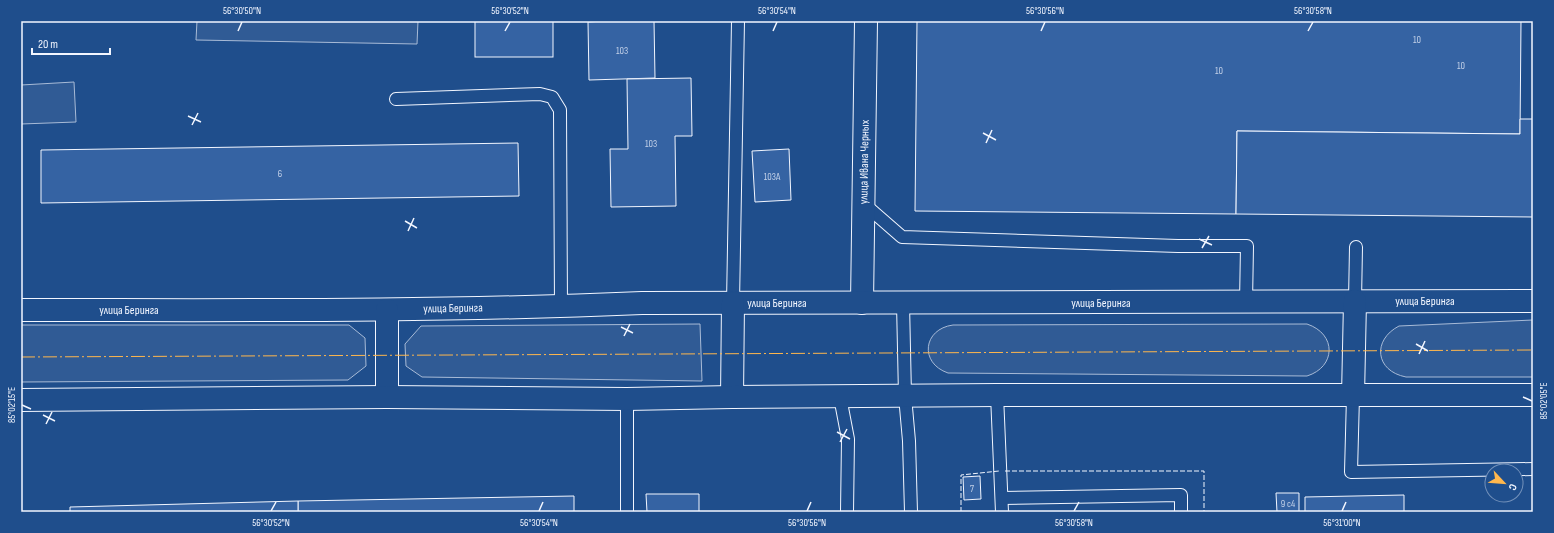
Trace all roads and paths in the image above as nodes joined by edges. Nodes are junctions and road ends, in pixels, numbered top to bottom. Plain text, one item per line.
1 (738, 21) edge
2 (866, 21) edge
3 (396, 99) dead end
4 (863, 203) junction
5 (1356, 247) dead end
6 (1355, 301) junction
7 (1533, 301) edge
8 (733, 303) junction
9 (862, 303) junction
10 (903, 303) junction
11 (1246, 303) junction
12 (561, 307) junction
13 (21, 310) edge
14 (387, 310) junction
15 (997, 395) junction
16 (1533, 395) edge
17 (905, 396) junction
18 (1353, 396) junction
19 (387, 397) junction
20 (732, 397) junction
21 (840, 397) junction
22 (627, 399) junction
23 (21, 400) edge
24 (1533, 469) edge
25 (1002, 498) junction
26 (627, 512) edge
27 (847, 512) edge
28 (911, 512) edge
29 (1002, 512) edge
30 (1181, 512) edge

1 - 8 lane
2 - 4 street, улица Ивана Черных
3 - 12 lane
4 - 9 street, улица Ивана Черных
4 - 11 lane
5 - 6 lane
6 - 7 street, улица Беринга
6 - 11 street, улица Беринга
6 - 18 street
8 - 9 street, улица Беринга
8 - 12 street, улица Беринга
8 - 20 street
9 - 10 street, улица Беринга
10 - 11 street, улица Беринга
10 - 17 lane
12 - 14 street, улица Беринга
13 - 14 street, улица Беринга
14 - 19 street
15 - 17 street
15 - 18 street
15 - 25 lane
16 - 18 street
17 - 21 street
17 - 28 lane
18 - 24 lane
19 - 22 street
19 - 23 street
20 - 21 street
20 - 22 street
21 - 27 lane
22 - 26 lane
25 - 29 lane
25 - 30 lane

